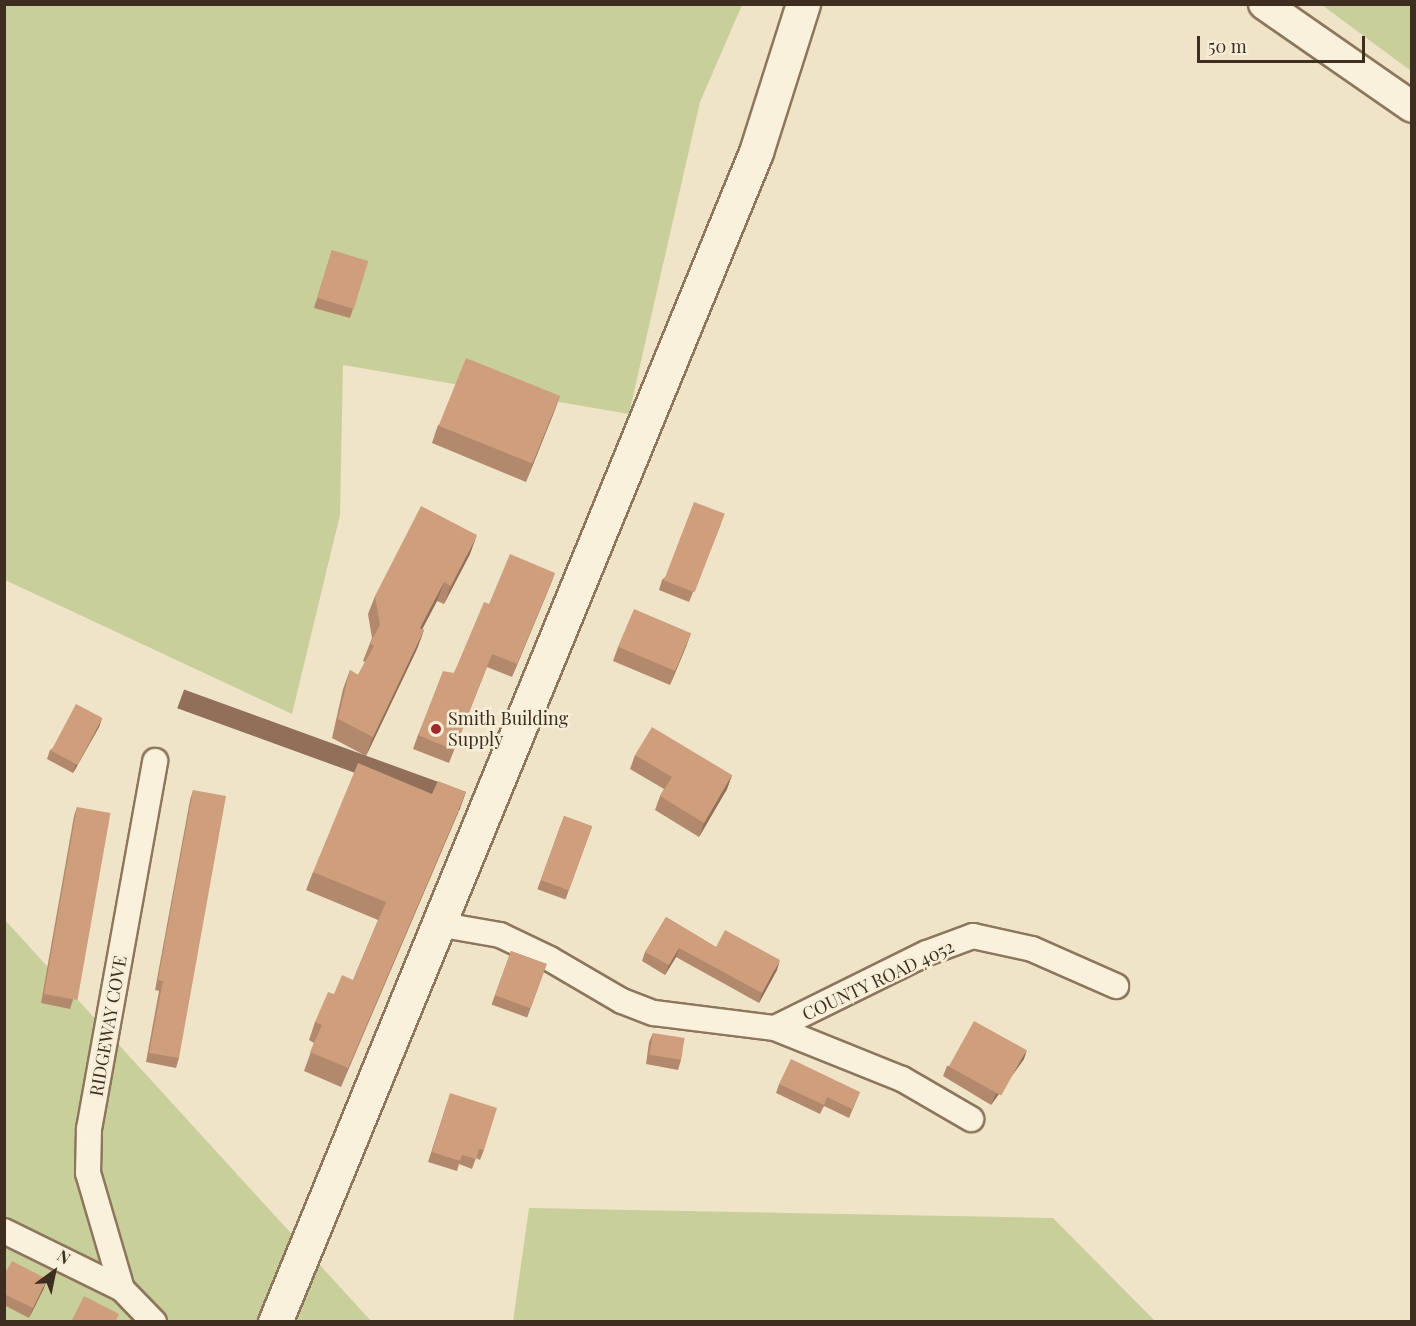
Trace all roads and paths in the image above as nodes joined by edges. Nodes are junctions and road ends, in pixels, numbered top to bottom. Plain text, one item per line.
1 (803, 4) edge
2 (1264, 4) edge
3 (1412, 107) edge
4 (155, 761) dead end
5 (437, 924) junction
6 (1116, 986) dead end
7 (775, 1028) junction
8 (971, 1119) dead end
9 (4, 1231) edge
10 (122, 1289) junction
11 (154, 1322) edge
12 (275, 1322) edge

1 - 5 main road
2 - 3 street
4 - 10 street, RIDGEWAY COVE
5 - 7 street, COUNTY ROAD 4052
5 - 12 main road
6 - 7 street, COUNTY ROAD 4052
7 - 8 street, COUNTY ROAD 4052
9 - 10 street
10 - 11 street

